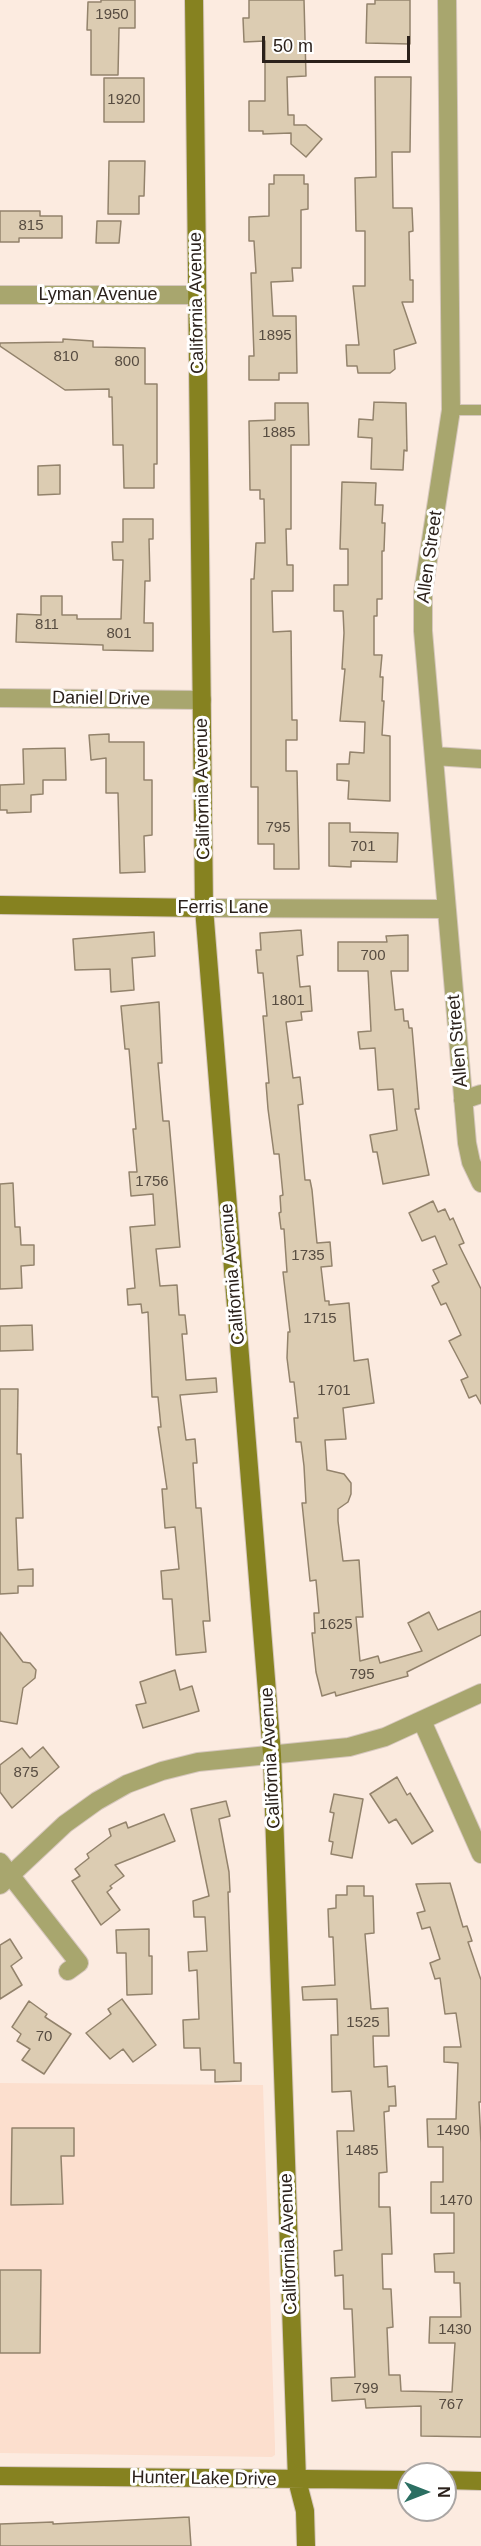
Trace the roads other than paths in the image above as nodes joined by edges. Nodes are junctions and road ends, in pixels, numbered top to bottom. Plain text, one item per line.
1 (194, 0) edge
2 (447, 0) edge
3 (0, 295) edge
4 (197, 295) junction
5 (451, 410) junction
6 (481, 410) edge
7 (0, 698) edge
8 (202, 700) junction
9 (434, 756) junction
10 (481, 759) edge
11 (0, 905) edge
12 (204, 908) junction
13 (446, 909) junction
14 (481, 1094) edge
15 (463, 1100) junction
16 (481, 1183) edge
17 (481, 1693) edge
18 (422, 1721) junction
19 (272, 1754) junction
20 (481, 1854) edge
21 (4, 1874) edge
22 (68, 1971) dead end
23 (0, 2476) edge
24 (297, 2480) junction
25 (397, 2480) edge
26 (457, 2480) edge
27 (481, 2481) edge
28 (306, 2546) edge

1 - 4 street, California Avenue
2 - 5 street, Allen Street
3 - 4 street, Lyman Avenue
4 - 8 street, California Avenue
5 - 6 lane
5 - 9 street, Allen Street
7 - 8 street, Daniel Drive
8 - 12 street, California Avenue
9 - 10 street
9 - 13 street, Allen Street
11 - 12 street, Ferris Lane
12 - 13 street, Ferris Lane
12 - 19 street, California Avenue
13 - 15 street, Allen Street
14 - 15 street
15 - 16 street, Allen Street
17 - 18 street
18 - 19 street
18 - 20 street
19 - 21 street
19 - 24 street, California Avenue
21 - 22 street
23 - 24 street, Hunter Lake Drive
24 - 25 street, Hunter Lake Drive
24 - 28 street, California Avenue
26 - 27 street

